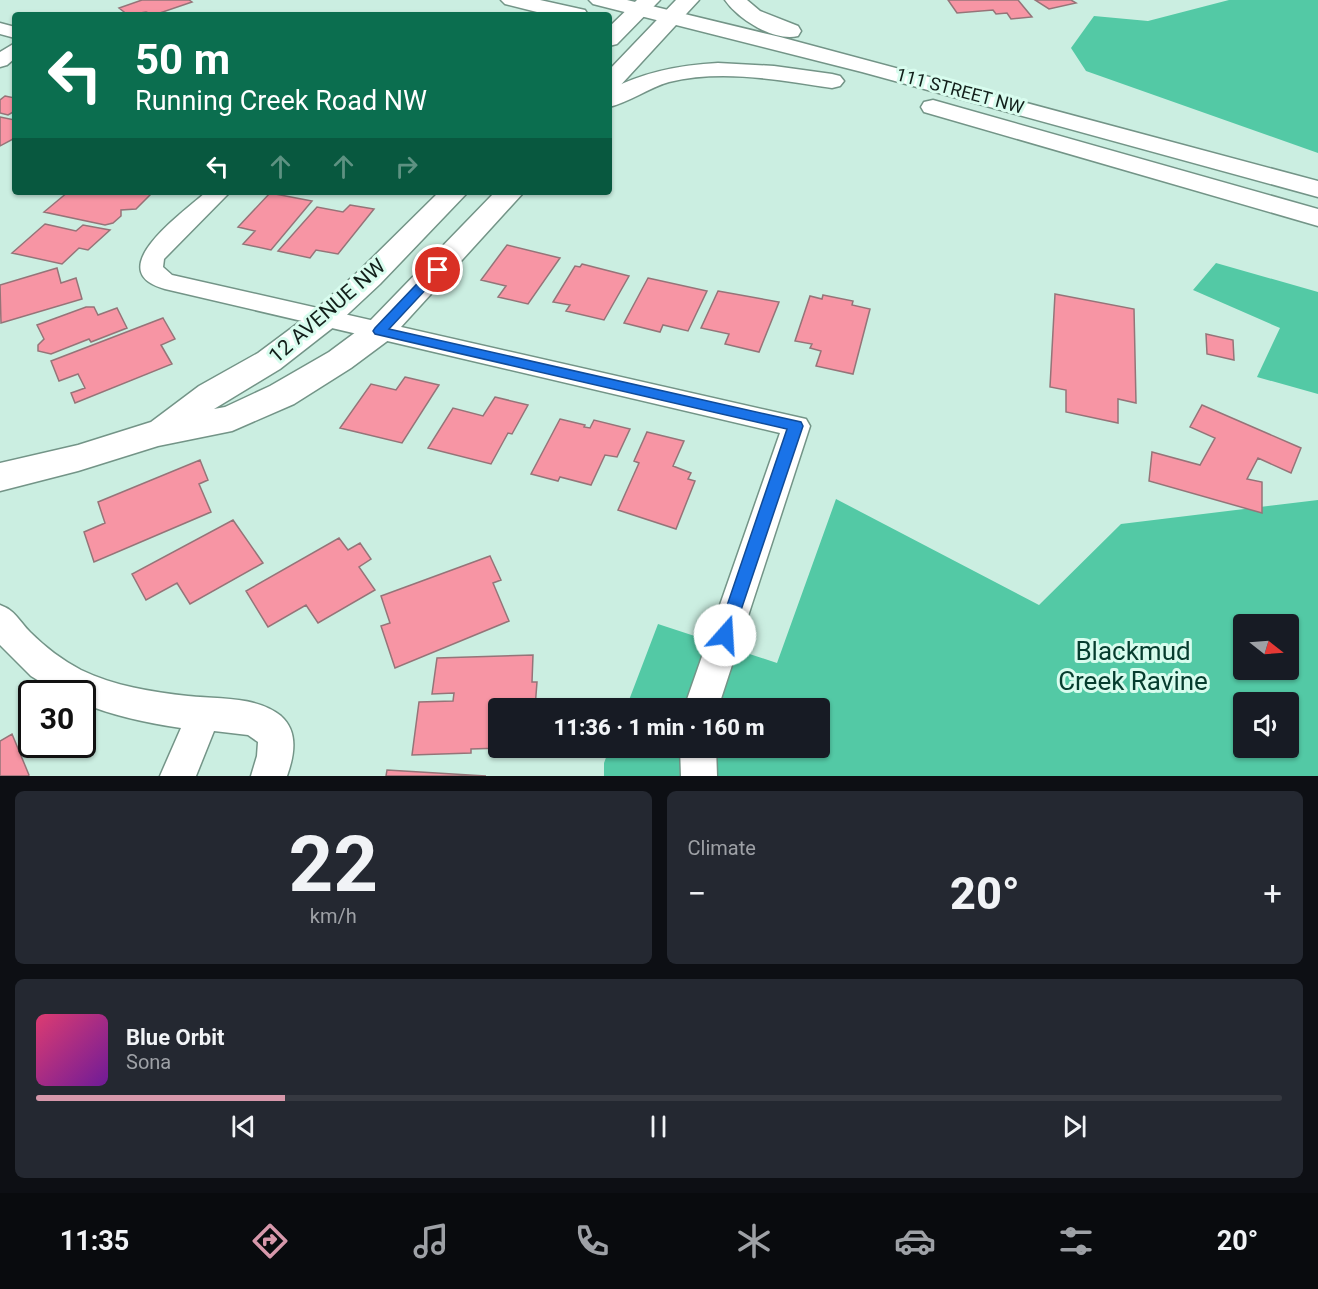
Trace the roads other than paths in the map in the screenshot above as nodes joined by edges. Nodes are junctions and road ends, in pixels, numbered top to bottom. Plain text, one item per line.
1 (492, 0) edge
2 (512, 0) edge
3 (600, 0) edge
4 (736, 0) edge
5 (644, 4) edge
6 (680, 8) edge
7 (518, 12) edge
8 (564, 12) edge
9 (613, 29) edge
10 (655, 34) junction
11 (12, 51) edge
12 (0, 61) edge
13 (612, 81) edge
14 (612, 98) edge
15 (909, 101) dead end
16 (1037, 111) junction
17 (1318, 189) edge
18 (216, 195) edge
19 (451, 195) edge
20 (507, 195) edge
21 (1318, 218) edge
22 (336, 321) junction
23 (379, 331) junction
24 (157, 434) junction
25 (0, 477) edge
26 (0, 619) edge
27 (704, 698) edge
28 (204, 714) junction
29 (698, 758) edge
30 (178, 776) edge
31 (269, 776) edge
32 (699, 776) edge

1 - 7 main road
2 - 8 main road
3 - 5 main road, 111 STREET NW
4 - 16 main road
5 - 6 main road, 111 STREET NW
5 - 9 main road
6 - 10 main road
6 - 16 main road, 111 STREET NW
9 - 10 main road
10 - 13 main road
10 - 14 main road
11 - 12 street
15 - 21 main road, 111 STREET NW
16 - 17 main road, 111 STREET NW
18 - 22 street
19 - 22 main road, 12 AVENUE NW
20 - 23 main road, 12 AVENUE NW
22 - 23 street
22 - 24 main road, 12 AVENUE NW
23 - 24 main road, 12 AVENUE NW
23 - 27 street
24 - 25 main road, 12 AVENUE NW
26 - 28 street
28 - 30 street
28 - 31 street
29 - 32 street

